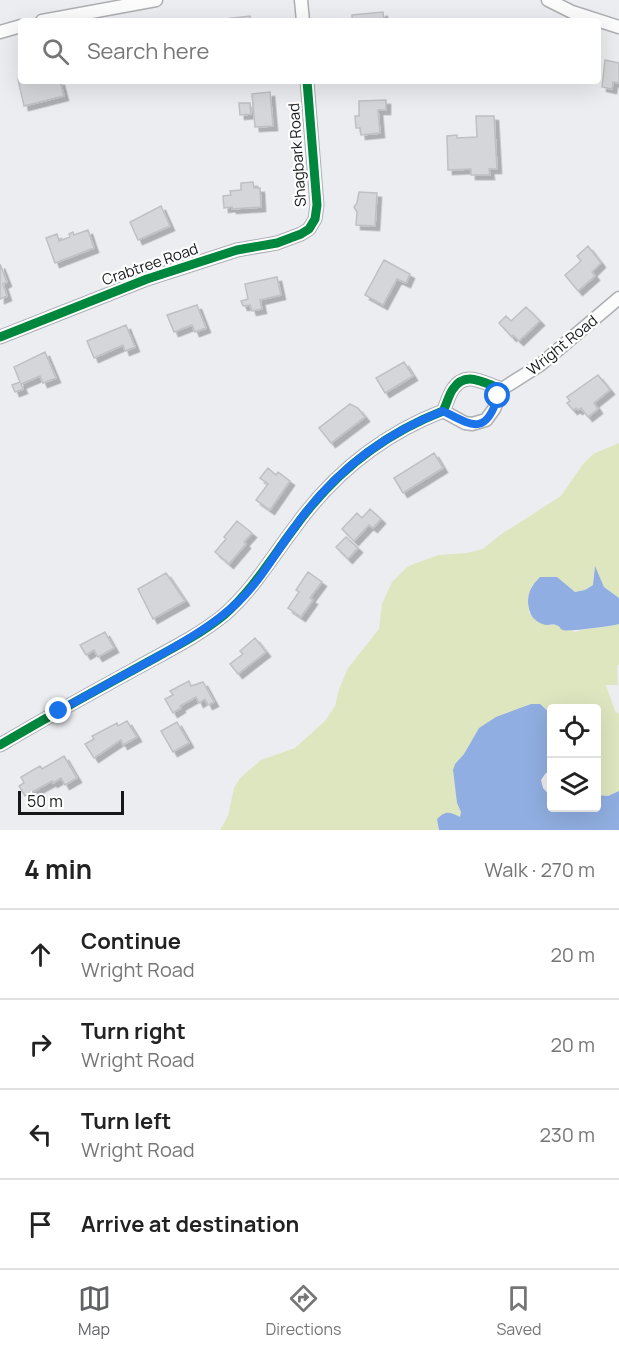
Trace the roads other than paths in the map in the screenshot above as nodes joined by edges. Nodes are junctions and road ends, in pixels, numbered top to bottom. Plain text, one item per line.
1 (156, 0) edge
2 (301, 0) edge
3 (548, 0) edge
4 (58, 18) edge
5 (303, 18) edge
6 (591, 18) edge
7 (601, 21) edge
8 (18, 27) edge
9 (619, 27) edge
10 (0, 32) edge
11 (307, 84) edge
12 (311, 225) joint
13 (619, 298) edge
14 (0, 337) edge
15 (502, 389) junction
16 (443, 411) junction
17 (0, 745) edge

1 - 4 street
2 - 5 street
3 - 6 street
7 - 9 street
8 - 10 street
11 - 12 street, Shagbark Road
12 - 14 street, Crabtree Road
13 - 15 street, Wright Road
15 - 16 street
15 - 16 street
16 - 17 street

